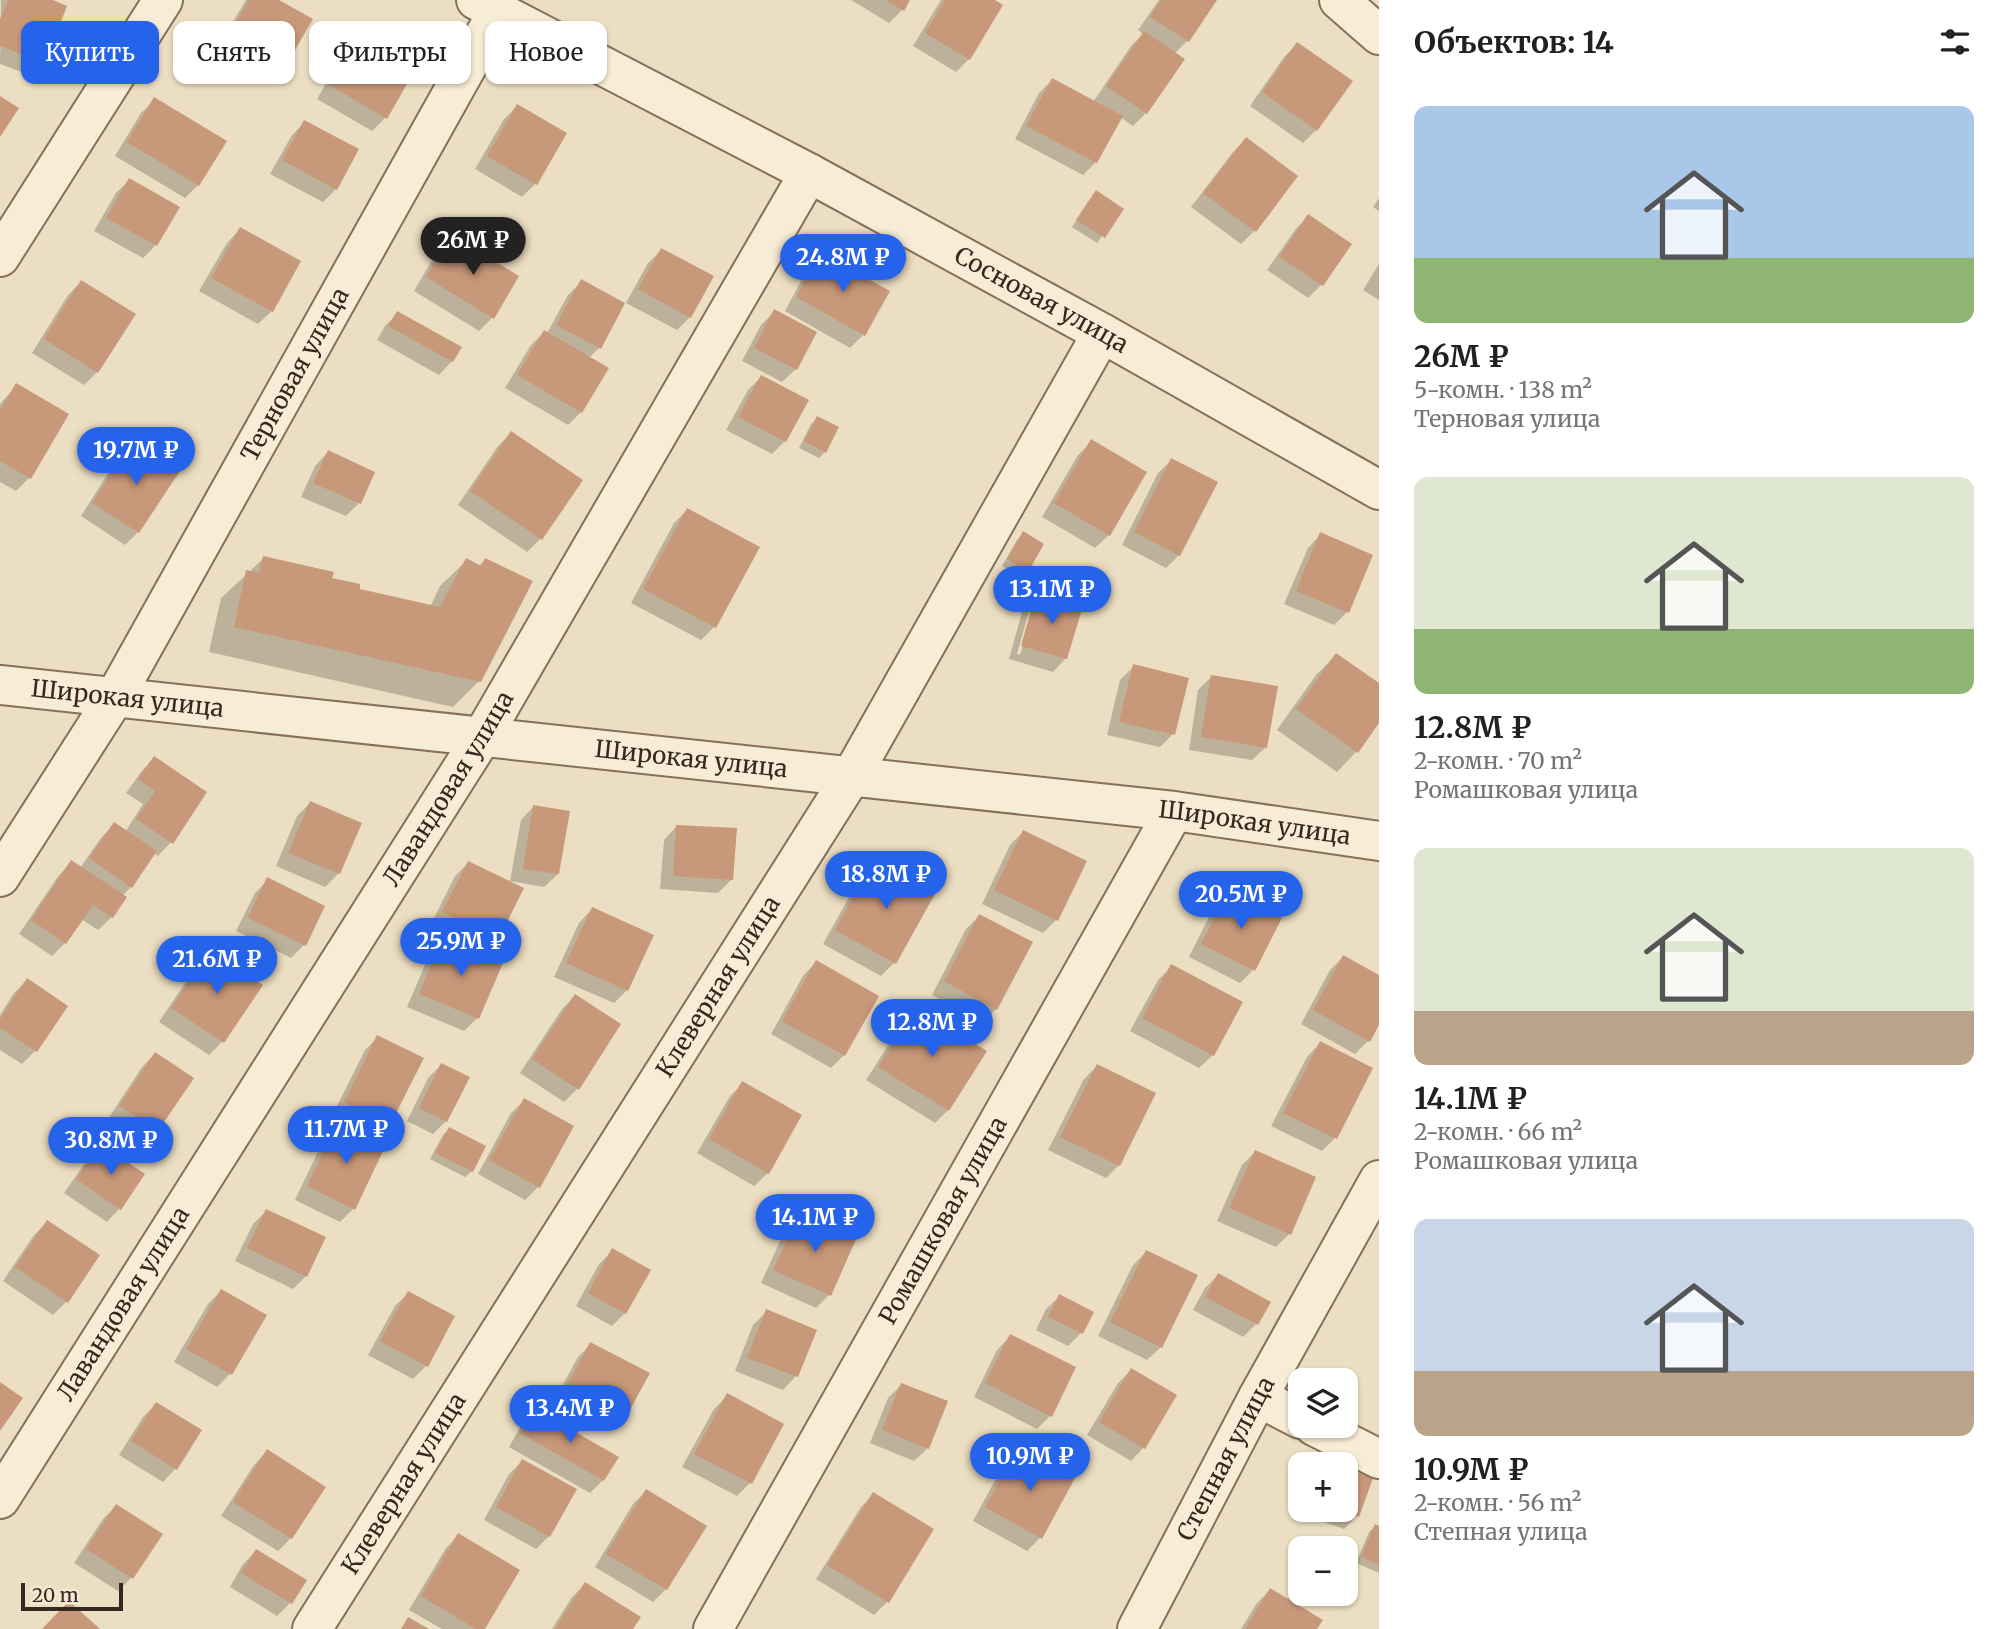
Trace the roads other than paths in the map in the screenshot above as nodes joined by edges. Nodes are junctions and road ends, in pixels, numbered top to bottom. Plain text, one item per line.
1 (163, 0) edge
2 (1339, 0) edge
3 (487, 6) edge
4 (1379, 35) edge
5 (809, 173) junction
6 (0, 257) edge
7 (1102, 333) junction
8 (1379, 490) edge
9 (0, 685) edge
10 (115, 697) junction
11 (482, 737) junction
12 (851, 777) junction
13 (1174, 811) junction
14 (1379, 841) edge
15 (0, 877) edge
16 (1379, 1180) edge
17 (1258, 1397) junction
18 (1288, 1413) edge
19 (1338, 1438) edge
20 (1379, 1459) edge
21 (0, 1499) edge
22 (312, 1629) edge
23 (713, 1629) edge
24 (1137, 1629) edge

1 - 6 street
2 - 4 street
3 - 5 street, Сосновая улица
3 - 10 street, Терновая улица
5 - 7 street, Сосновая улица
5 - 11 street, Лавандовая улица
7 - 8 street, Сосновая улица
7 - 12 street, Клеверная улица
9 - 10 street, Широкая улица
10 - 11 street, Широкая улица
10 - 15 street, Терновая улица
11 - 12 street, Широкая улица
11 - 21 street, Лавандовая улица
12 - 13 street, Широкая улица
12 - 22 street, Клеверная улица
13 - 14 street, Широкая улица
13 - 23 street, Ромашковая улица
16 - 17 street, Степная улица
17 - 18 street
17 - 24 street, Степная улица
19 - 20 street

